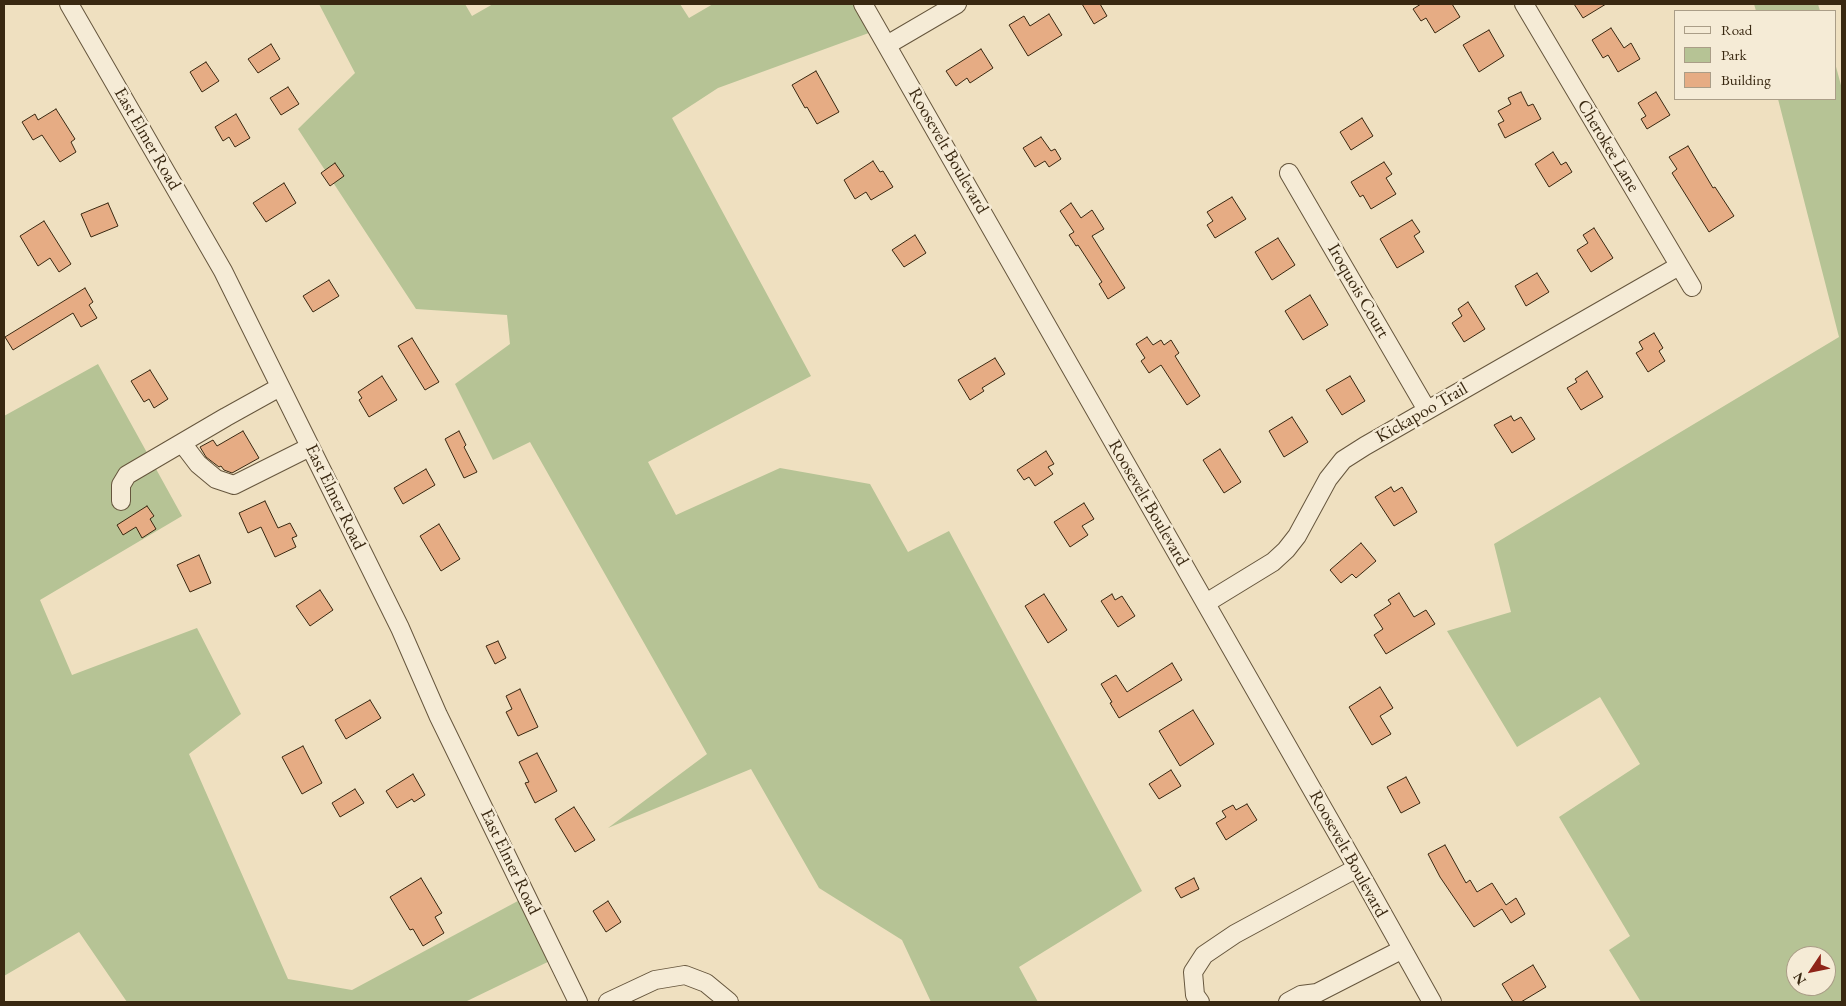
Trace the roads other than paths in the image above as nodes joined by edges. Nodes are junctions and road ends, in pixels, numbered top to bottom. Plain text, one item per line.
1 (69, 4) edge
2 (863, 4) edge
3 (957, 4) edge
4 (1524, 4) edge
5 (887, 44) junction
6 (1289, 173) dead end
7 (1679, 266) junction
8 (1692, 287) dead end
9 (280, 387) junction
10 (1427, 410) junction
11 (182, 443) junction
12 (310, 447) junction
13 (121, 501) dead end
14 (1206, 603) junction
15 (1357, 868) junction
16 (1401, 950) junction
17 (578, 1002) edge
18 (608, 1002) edge
19 (729, 1002) edge
20 (1200, 1002) edge
21 (1288, 1002) edge
22 (1432, 1002) edge

1 - 9 street, East Elmer Road
2 - 5 street, Roosevelt Boulevard
3 - 5 street
4 - 7 street, Cherokee Lane
5 - 14 street, Roosevelt Boulevard
6 - 10 street, Iroquois Court
7 - 8 street, Cherokee Lane
7 - 10 street, Kickapoo Trail
9 - 11 street
9 - 12 street, East Elmer Road
10 - 14 street, Kickapoo Trail
11 - 12 street
11 - 13 street
12 - 17 street, East Elmer Road
14 - 15 street, Roosevelt Boulevard
15 - 16 street, Roosevelt Boulevard
15 - 20 street
16 - 21 street
16 - 22 street, Roosevelt Boulevard
18 - 19 street

